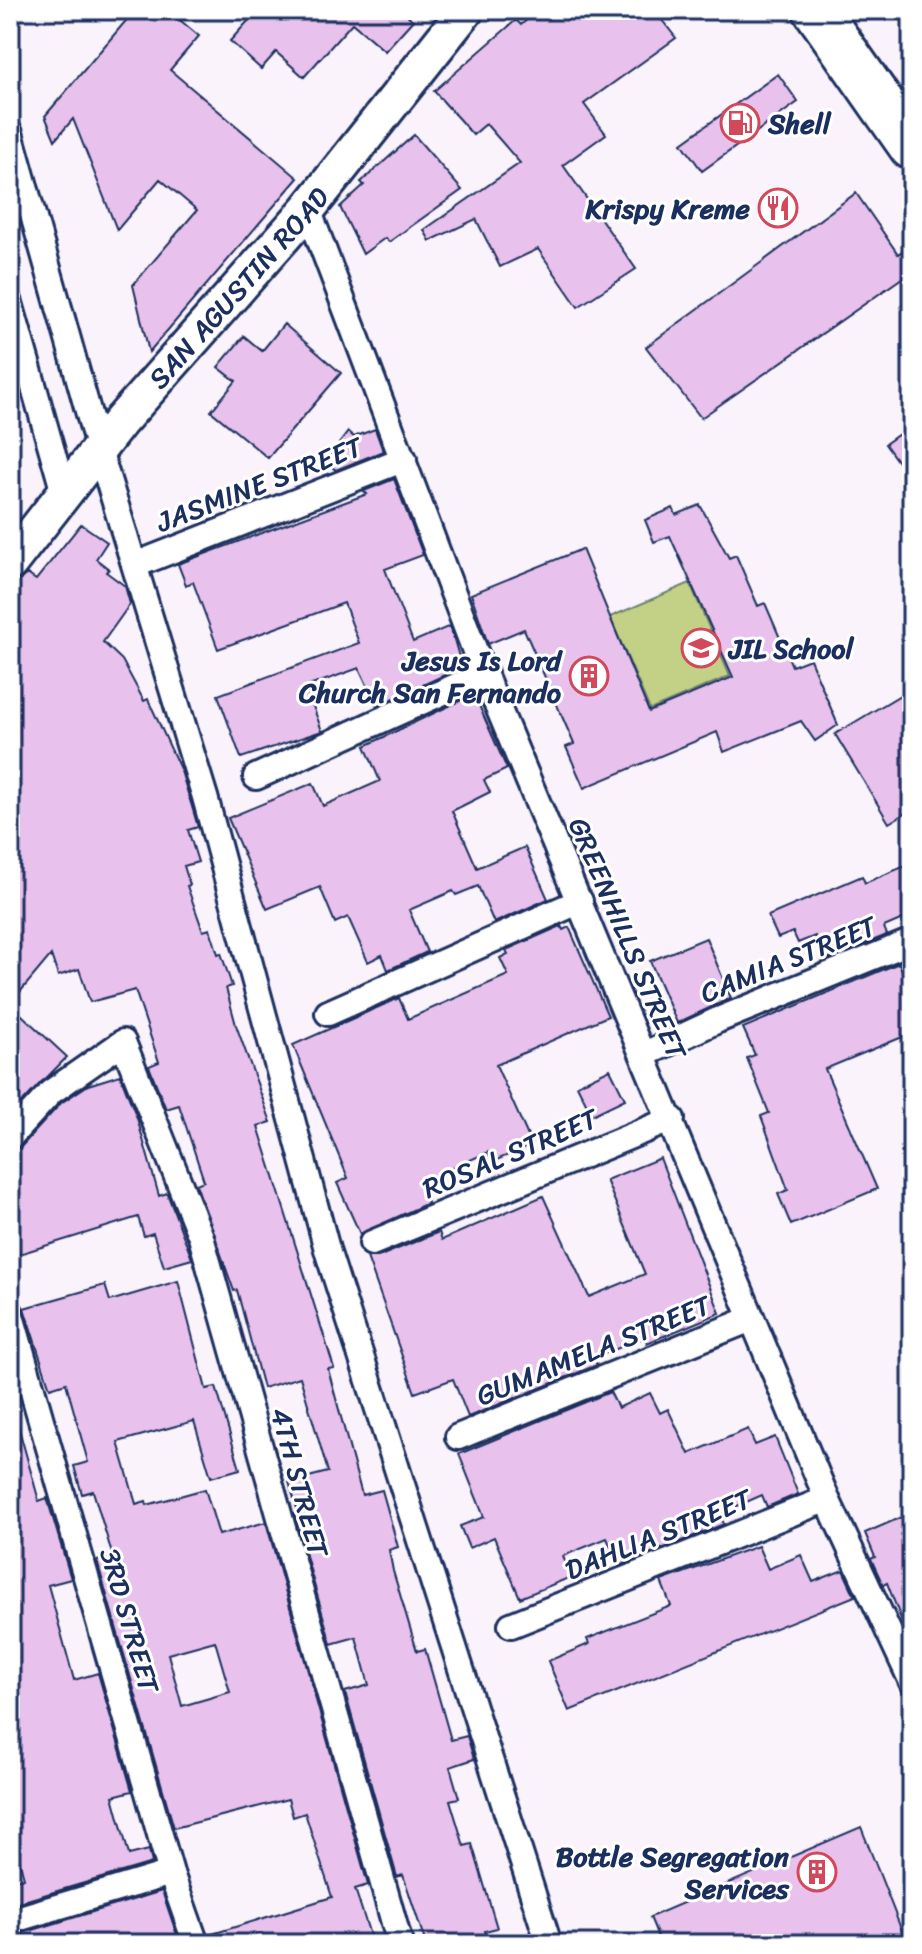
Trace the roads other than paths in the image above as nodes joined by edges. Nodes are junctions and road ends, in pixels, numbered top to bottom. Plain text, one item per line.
1 (466, 10) edge
2 (816, 10) edge
3 (10, 133) edge
4 (912, 147) edge
5 (308, 209) junction
6 (10, 303) edge
7 (99, 450) junction
8 (404, 459) junction
9 (64, 493) junction
10 (20, 532) edge
11 (10, 563) edge
12 (135, 565) junction
13 (485, 673) junction
14 (256, 777) dead end
15 (580, 901) junction
16 (912, 941) edge
17 (328, 1013) dead end
18 (645, 1054) junction
19 (672, 1119) junction
20 (10, 1137) edge
21 (372, 1243) dead end
22 (10, 1312) edge
23 (751, 1319) junction
24 (458, 1437) dead end
25 (827, 1499) junction
26 (511, 1625) dead end
27 (912, 1682) edge
28 (171, 1873) junction
29 (10, 1921) edge
30 (196, 1944) edge
31 (400, 1944) edge
32 (549, 1944) edge

1 - 5 street, SAN AGUSTIN ROAD
2 - 4 highway
3 - 7 street
5 - 7 street, SAN AGUSTIN ROAD
5 - 8 street, GREENHILLS STREET
6 - 9 street
7 - 9 street, SAN AGUSTIN ROAD
7 - 12 street
8 - 12 street, JASMINE STREET
8 - 13 street, GREENHILLS STREET
9 - 10 street, SAN AGUSTIN ROAD
10 - 11 street, SAN AGUSTIN ROAD
12 - 32 street
13 - 14 street
13 - 15 street, GREENHILLS STREET
15 - 17 street
15 - 18 street, GREENHILLS STREET
16 - 18 street, CAMIA STREET
18 - 19 street, GREENHILLS STREET
19 - 21 street, ROSAL STREET
19 - 23 street, GREENHILLS STREET
20 - 31 street, 4TH STREET
22 - 28 street, 3RD STREET
23 - 24 street, GUMAMELA STREET
23 - 25 street, GREENHILLS STREET
25 - 26 street, DAHLIA STREET
25 - 27 street, GREENHILLS STREET
28 - 29 street
28 - 30 street, 3RD STREET

